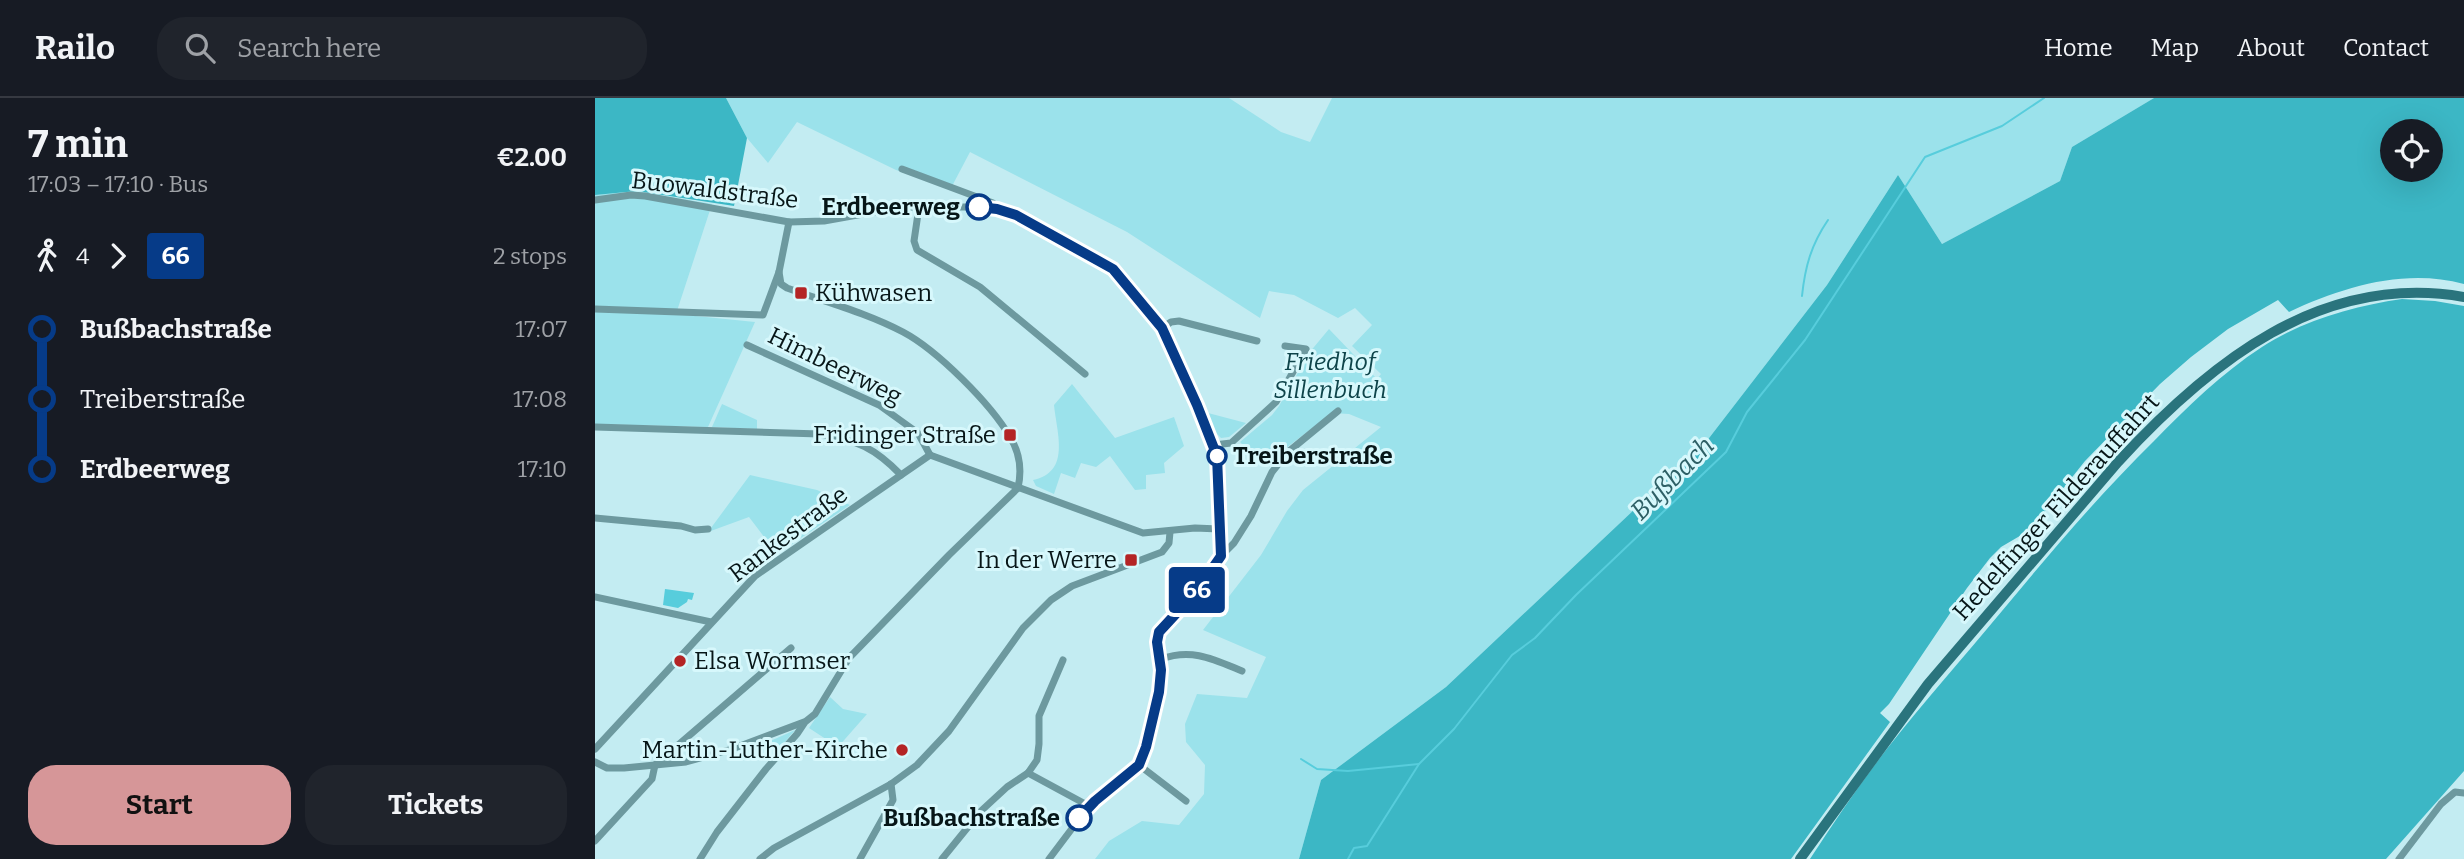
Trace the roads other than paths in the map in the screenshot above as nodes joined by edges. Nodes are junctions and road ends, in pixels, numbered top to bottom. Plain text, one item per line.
1 (902, 169) dead end
2 (595, 200) edge
3 (919, 207) junction
4 (997, 209) junction
5 (789, 222) junction
6 (779, 272) junction
7 (2464, 297) edge
8 (595, 309) edge
9 (1162, 328) junction
10 (1257, 341) dead end
11 (747, 345) dead end
12 (1285, 346) dead end
13 (1085, 374) dead end
14 (1338, 411) dead end
15 (595, 427) edge
16 (1214, 445) junction
17 (930, 455) junction
18 (901, 475) junction
19 (1018, 488) junction
20 (595, 518) edge
21 (708, 529) dead end
22 (1219, 529) junction
23 (1170, 532) junction
24 (1221, 556) junction
25 (595, 597) edge
26 (711, 621) junction
27 (791, 648) dead end
28 (1161, 659) junction
29 (1063, 660) dead end
30 (1242, 671) dead end
31 (805, 722) junction
32 (595, 749) edge
33 (595, 762) edge
34 (655, 765) junction
35 (1139, 765) junction
36 (1028, 773) junction
37 (891, 784) junction
38 (2464, 793) edge
39 (1186, 801) dead end
40 (1089, 806) junction
41 (595, 841) edge
42 (700, 859) edge
43 (760, 859) edge
44 (860, 859) edge
45 (942, 859) edge
46 (1049, 859) edge
47 (1800, 859) edge
48 (2399, 859) edge

1 - 4 street, Buowaldstraße
2 - 5 street, Buowaldstraße
3 - 4 street, Buowaldstraße
3 - 5 street, Buowaldstraße
3 - 13 street
4 - 9 street, Buowaldstraße
5 - 6 street
6 - 8 street
6 - 19 street
7 - 47 main road, Hedelfinger Filderauffahrt
9 - 10 street
9 - 16 street, Buowaldstraße
11 - 17 street, Himbeerweg
12 - 16 street
14 - 24 street
15 - 18 street
16 - 22 street, Buowaldstraße
17 - 18 street, Rankestraße
17 - 19 street
18 - 26 street, Rankestraße
19 - 23 street
19 - 31 street
20 - 21 street
22 - 23 street
22 - 24 street, Buowaldstraße
23 - 37 street
24 - 28 street
25 - 26 street
26 - 32 street, Rankestraße
27 - 34 street
28 - 30 street
28 - 35 street
29 - 36 street
31 - 34 street
31 - 42 street
33 - 34 street
34 - 41 street
35 - 39 street
35 - 40 street
36 - 40 street
36 - 45 street
37 - 43 street
37 - 44 street
38 - 48 street
40 - 46 street

